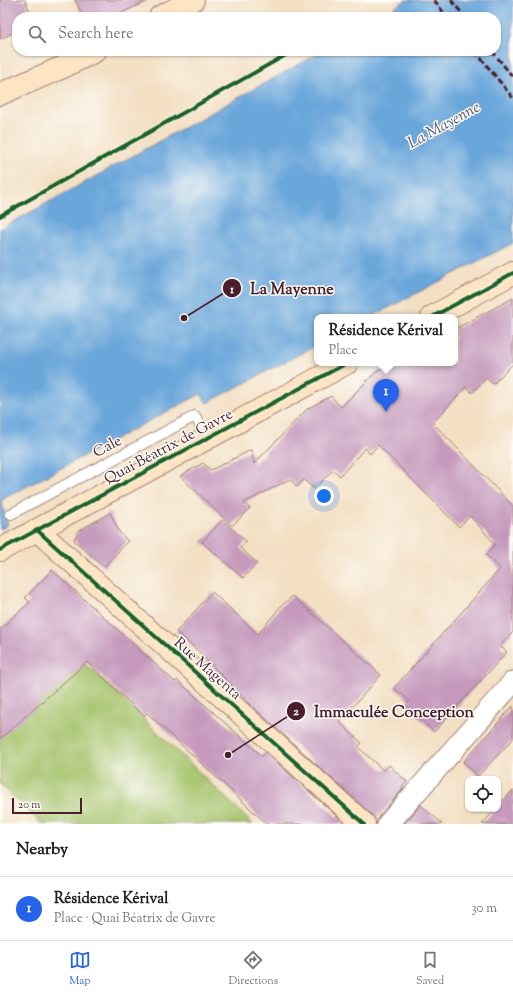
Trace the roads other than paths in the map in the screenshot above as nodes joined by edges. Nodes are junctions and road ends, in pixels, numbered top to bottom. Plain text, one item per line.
1 (193, 0) edge
2 (170, 12) edge
3 (84, 56) edge
4 (0, 94) edge
5 (513, 273) edge
6 (438, 314) edge
7 (341, 366) edge
8 (208, 438) junction
9 (11, 514) dead end
10 (36, 530) junction
11 (0, 550) edge
12 (513, 682) edge
13 (364, 824) edge
14 (388, 824) edge

1 - 2 street
3 - 4 street
5 - 6 street
7 - 8 street, Quai Béatrix de Gavre
8 - 9 lane, Cale
8 - 10 street, Quai Béatrix de Gavre
10 - 11 street, Quai Béatrix de Gavre
10 - 13 street, Rue Magenta
12 - 14 street

